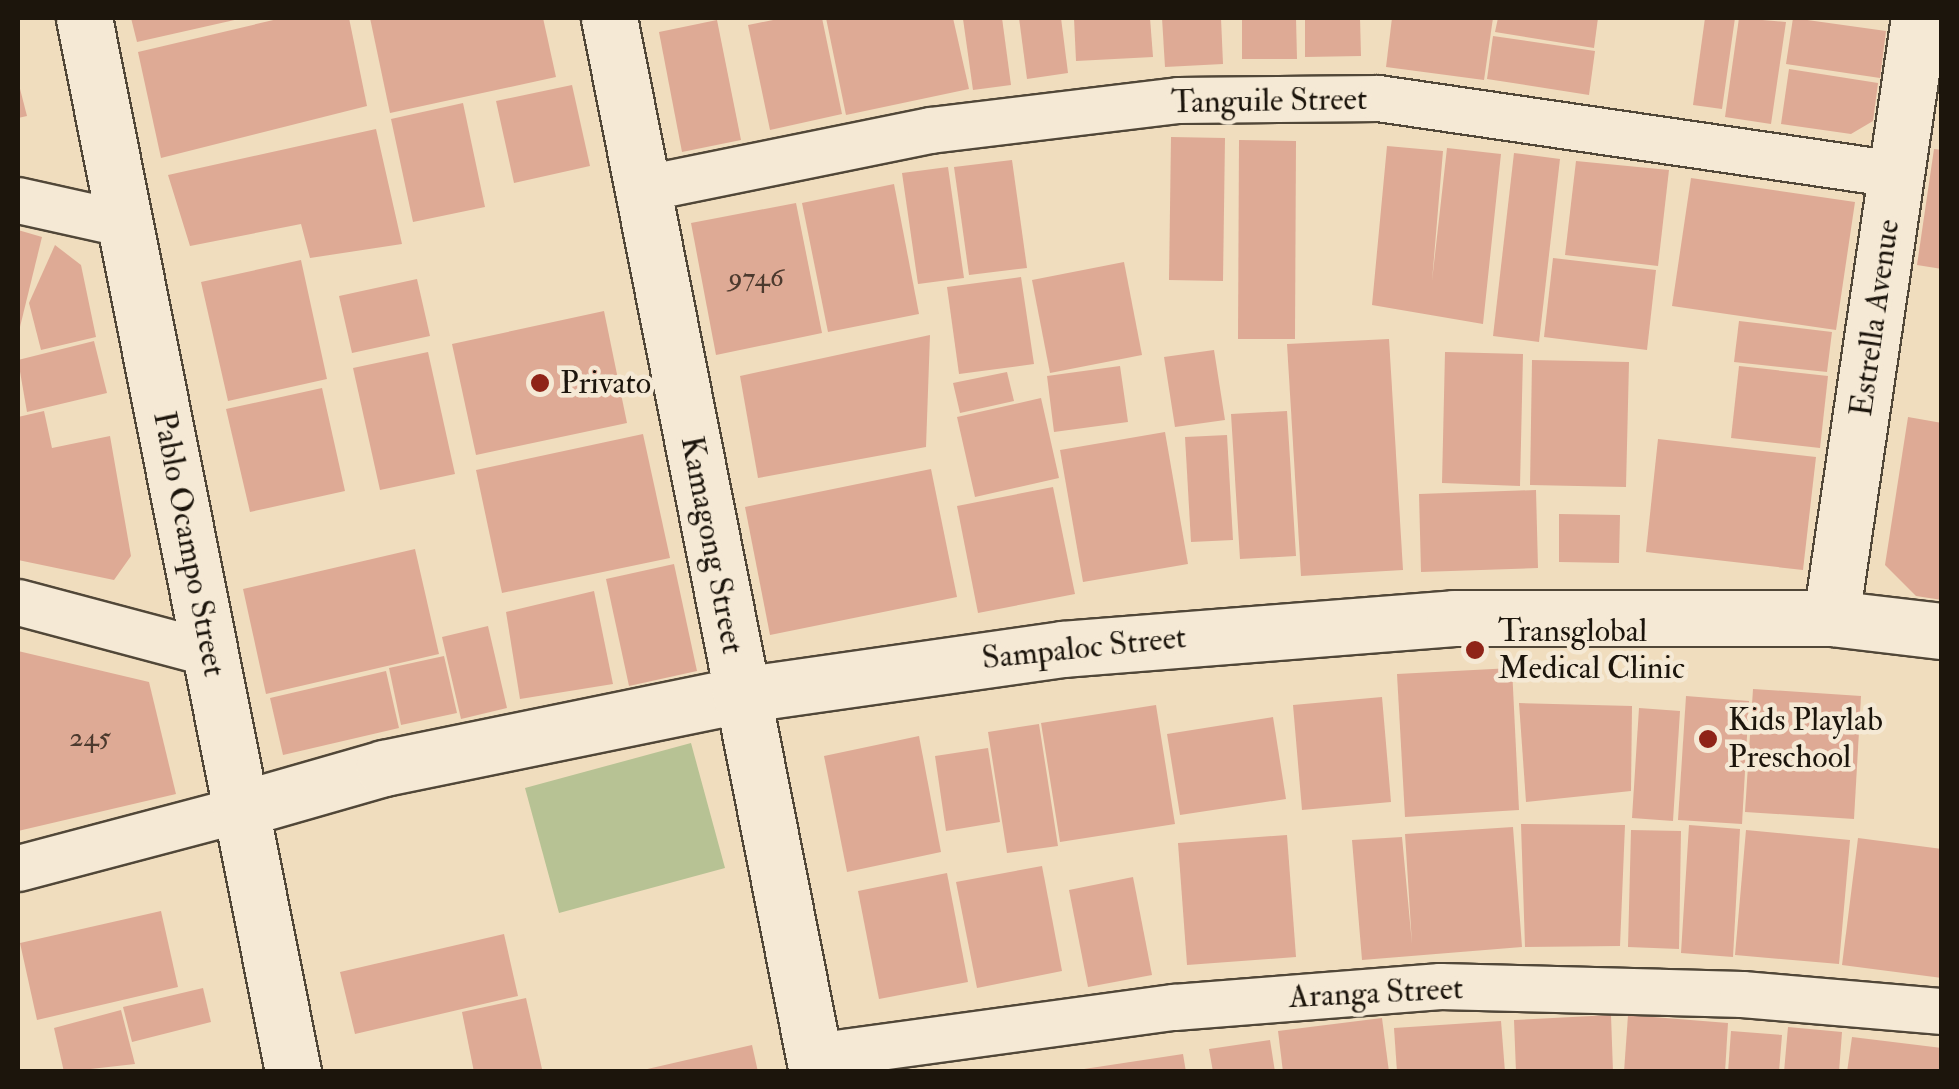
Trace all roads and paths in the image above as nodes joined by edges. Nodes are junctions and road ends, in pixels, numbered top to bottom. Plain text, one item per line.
1 (84, 18) edge
2 (609, 18) edge
3 (1919, 18) edge
4 (1896, 174) junction
5 (645, 188) junction
6 (18, 200) edge
7 (125, 224) junction
8 (18, 602) edge
9 (1831, 618) junction
10 (1942, 630) edge
11 (210, 653) junction
12 (740, 694) junction
13 (241, 809) junction
14 (18, 868) edge
15 (1942, 1012) edge
16 (816, 1064) edge
17 (293, 1072) edge

1 - 7 street, Pablo Ocampo Street
2 - 5 street, Kamagong Street
3 - 4 street, Estrella Avenue
4 - 5 street, Tanguile Street
4 - 9 street, Estrella Avenue
5 - 12 street, Kamagong Street
6 - 7 street
7 - 11 street, Pablo Ocampo Street
8 - 11 street
9 - 10 street, Sampaloc Street
9 - 12 street, Sampaloc Street
11 - 13 street, Pablo Ocampo Street
12 - 13 street, Sampaloc Street
12 - 16 street, Kamagong Street
13 - 14 street
13 - 17 street, Pablo Ocampo Street
15 - 16 street, Aranga Street

